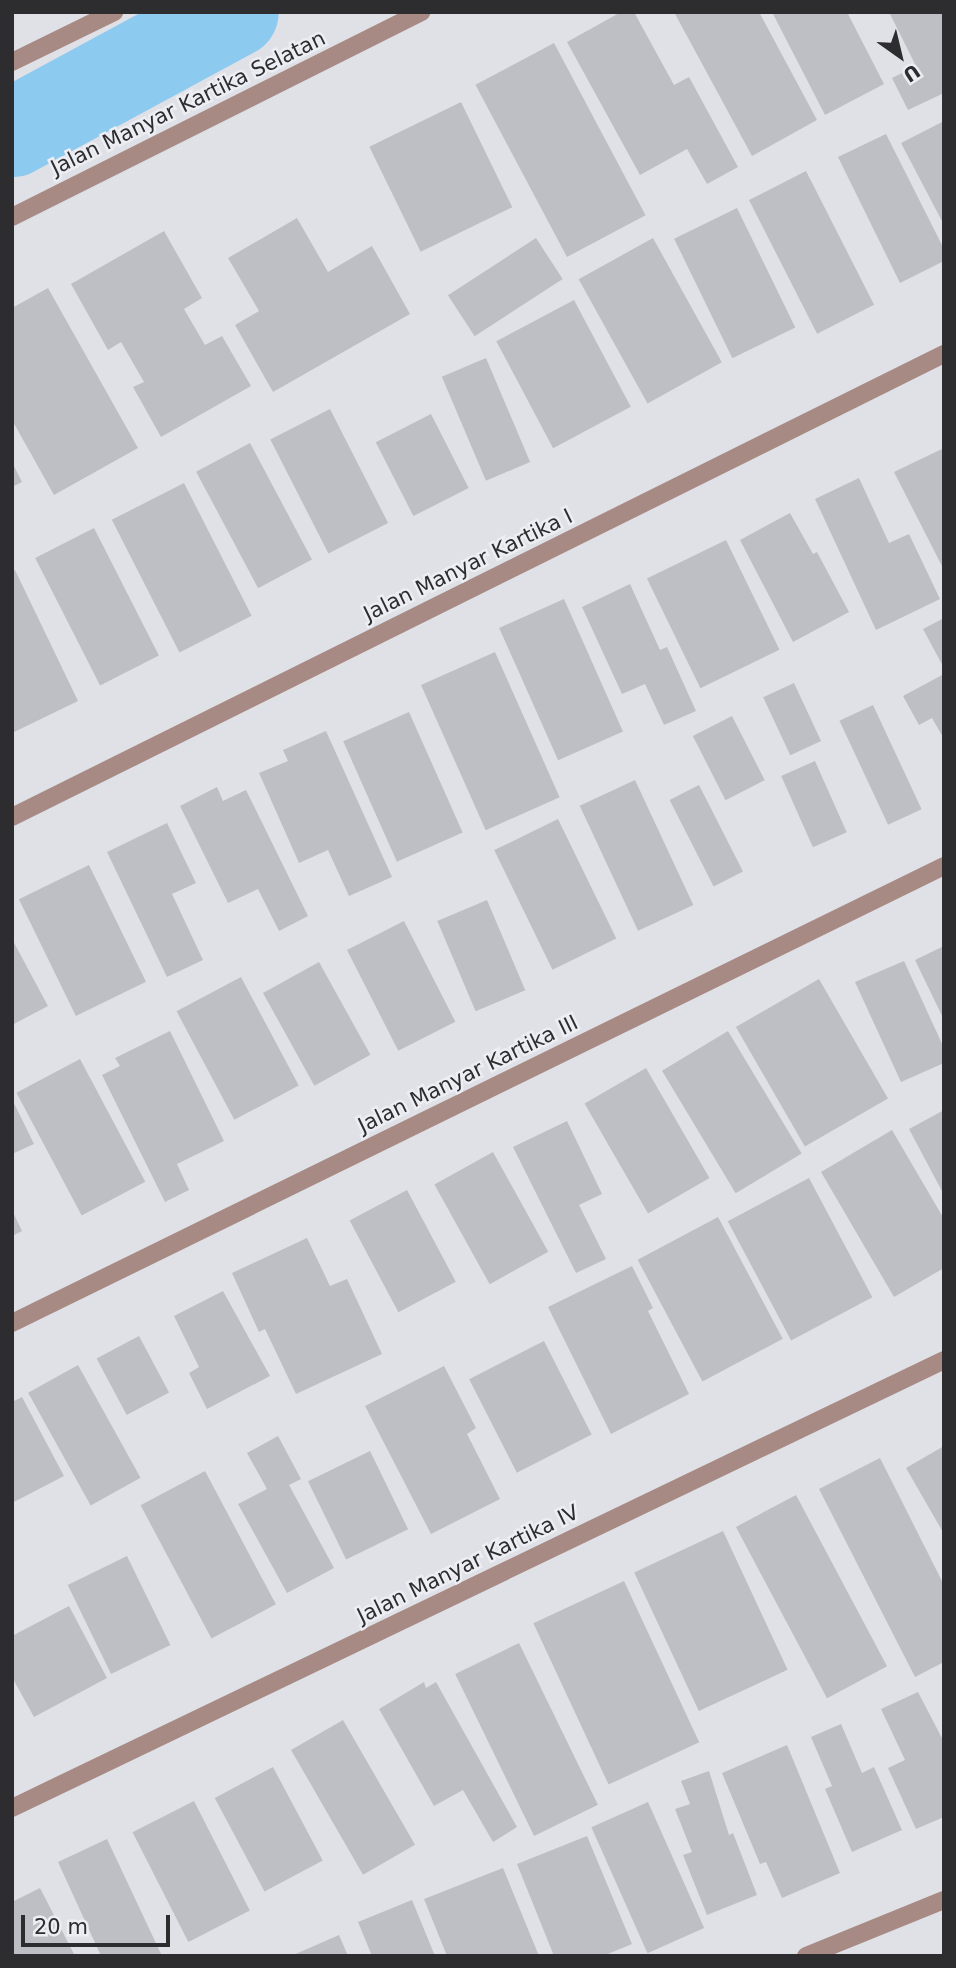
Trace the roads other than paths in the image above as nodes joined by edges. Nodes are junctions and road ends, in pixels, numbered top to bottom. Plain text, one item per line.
1 (114, 12) edge
2 (422, 12) edge
3 (12, 62) edge
4 (12, 216) edge
5 (944, 354) edge
6 (12, 817) edge
7 (944, 866) edge
8 (12, 1323) edge
9 (944, 1360) edge
10 (12, 1808) edge
11 (944, 1900) edge
12 (806, 1956) edge

1 - 3 street
2 - 4 street, Jalan Manyar Kartika Selatan
5 - 6 street, Jalan Manyar Kartika I
7 - 8 street, Jalan Manyar Kartika III
9 - 10 street, Jalan Manyar Kartika IV
11 - 12 street

